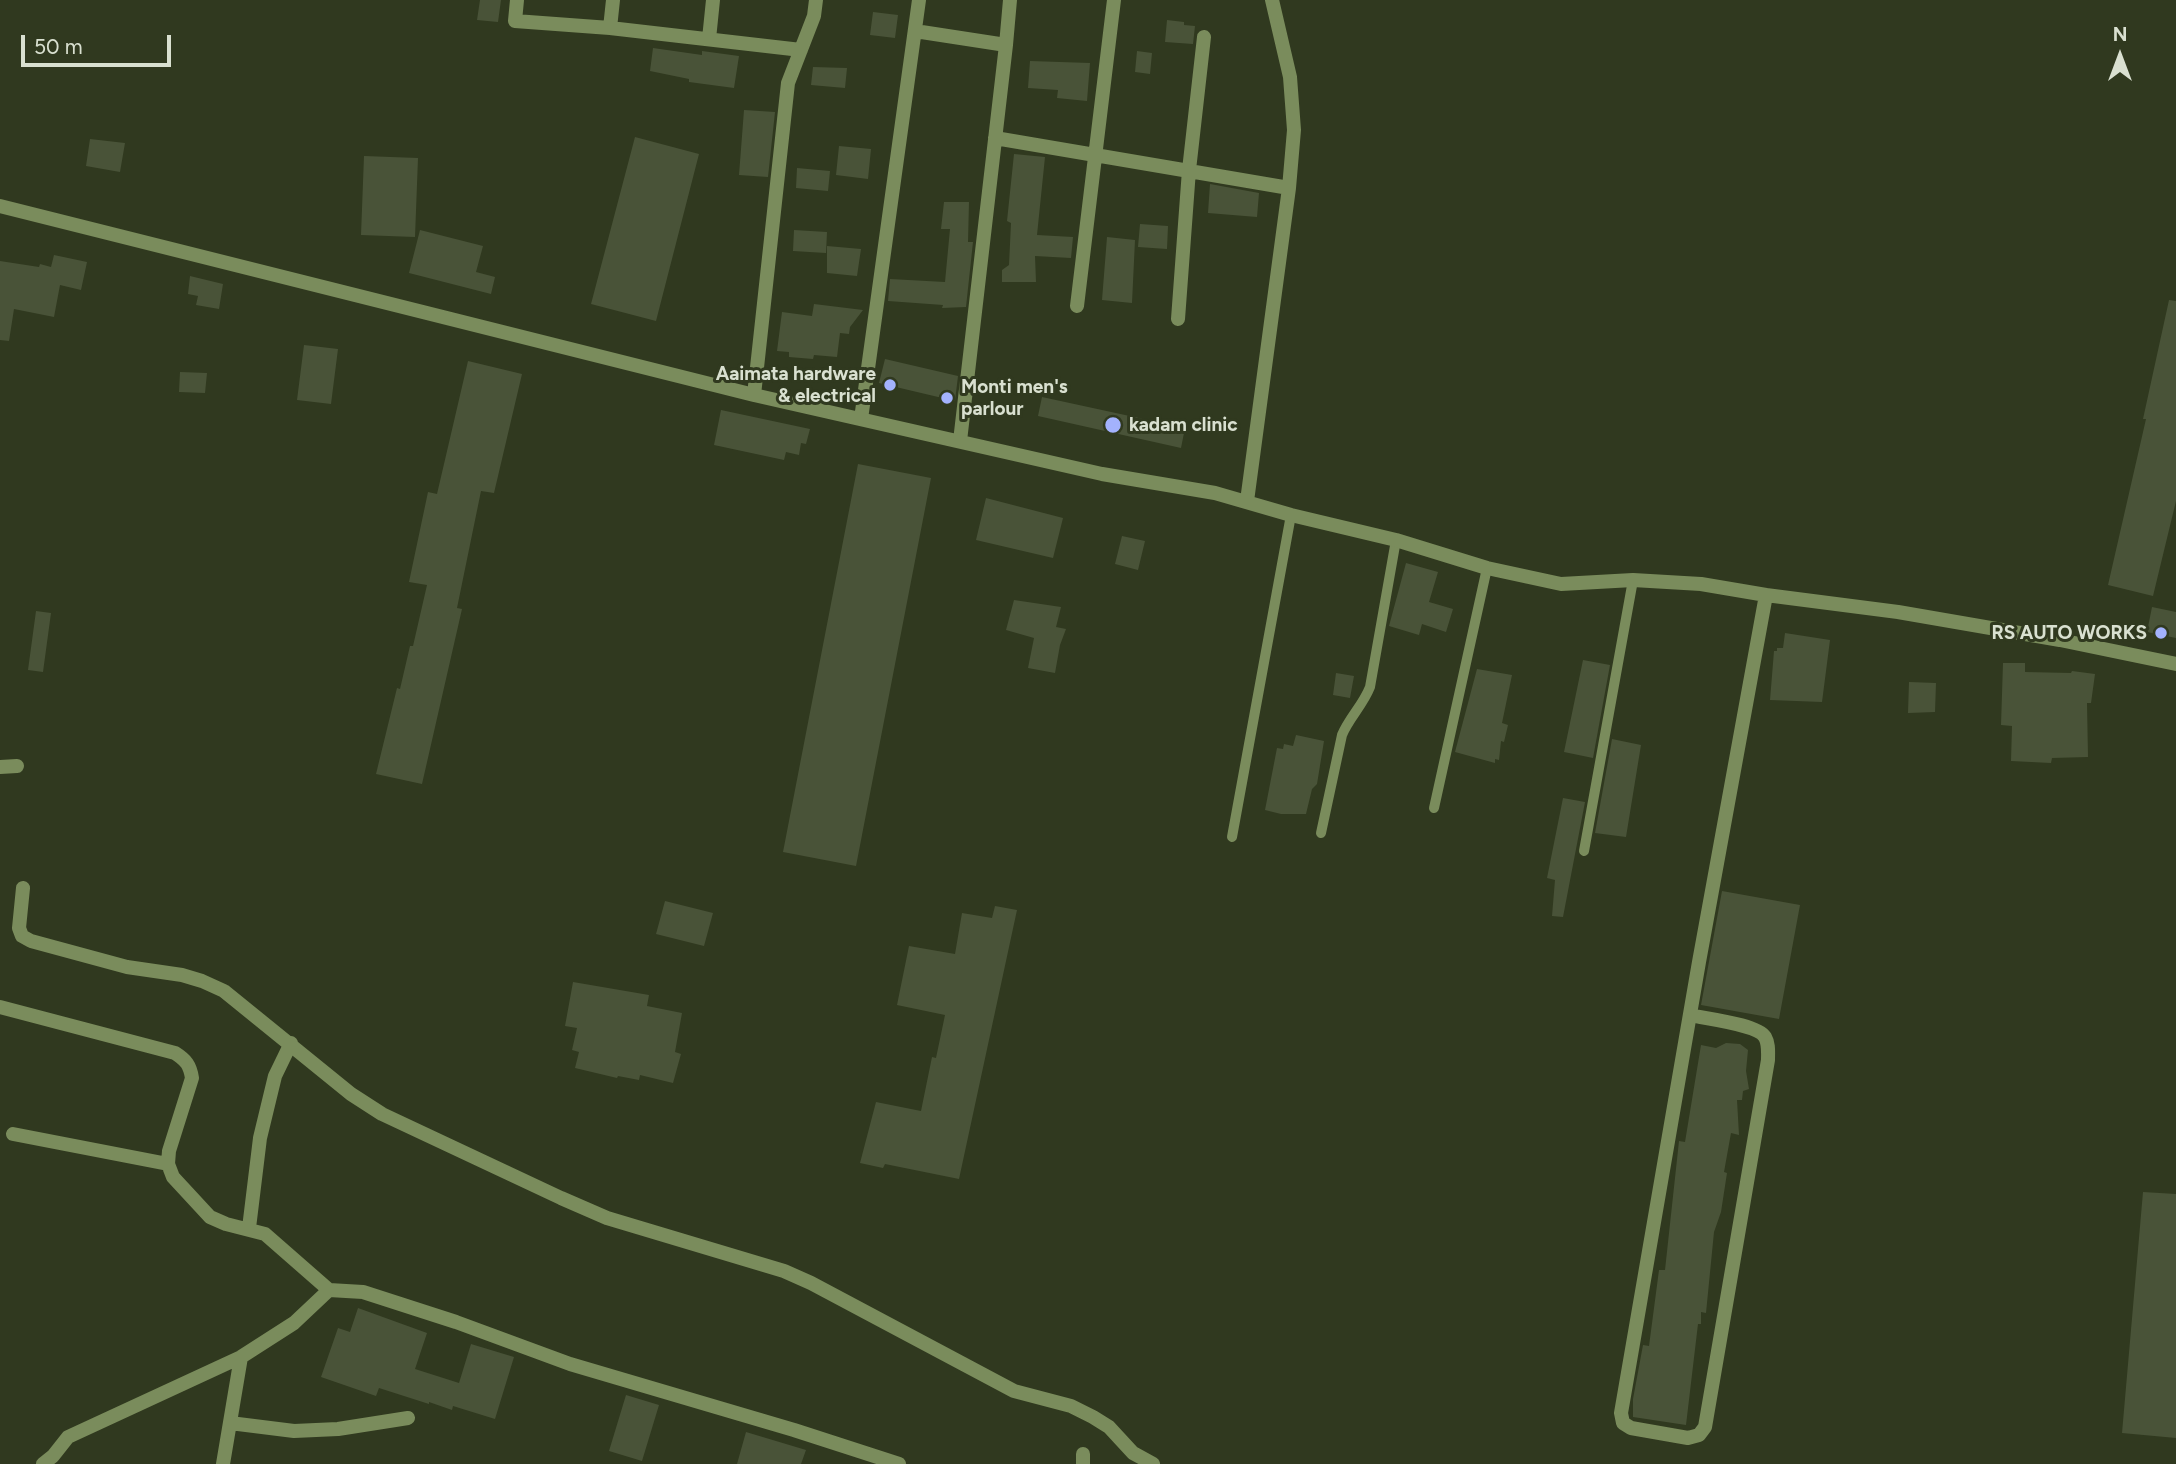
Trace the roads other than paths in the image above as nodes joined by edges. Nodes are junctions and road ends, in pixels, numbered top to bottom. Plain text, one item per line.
1 (517, 0) edge
2 (613, 0) edge
3 (713, 0) edge
4 (816, 0) edge
5 (919, 0) edge
6 (1010, 0) edge
7 (1114, 0) edge
8 (1272, 0) edge
9 (610, 28) junction
10 (915, 31) junction
11 (1204, 37) dead end
12 (709, 39) junction
13 (1006, 45) junction
14 (801, 50) junction
15 (995, 138) junction
16 (1095, 155) junction
17 (1189, 170) junction
18 (1289, 188) junction
19 (0, 206) edge
20 (1077, 306) dead end
21 (1178, 319) dead end
22 (754, 395) junction
23 (861, 419) junction
24 (960, 442) junction
25 (1247, 501) junction
26 (1291, 515) junction
27 (1396, 540) junction
28 (1487, 568) junction
29 (1633, 580) junction
30 (1766, 595) junction
31 (2176, 664) edge
32 (0, 766) edge
33 (17, 766) dead end
34 (1434, 808) dead end
35 (1321, 833) dead end
36 (1232, 837) dead end
37 (1584, 851) dead end
38 (23, 888) dead end
39 (0, 1007) edge
40 (1690, 1015) junction
41 (290, 1043) junction
42 (13, 1134) dead end
43 (168, 1164) junction
44 (248, 1228) junction
45 (329, 1290) junction
46 (241, 1357) junction
47 (408, 1418) dead end
48 (230, 1423) junction
49 (43, 1464) edge
50 (223, 1464) edge
51 (899, 1464) edge
52 (1153, 1464) edge

1 - 9 street
2 - 9 street
3 - 12 street
4 - 14 street
5 - 10 street
6 - 13 street
7 - 16 street
8 - 18 street
9 - 12 street
10 - 13 street
10 - 23 street
11 - 17 street
12 - 14 street
13 - 15 street
14 - 22 street
15 - 16 street
15 - 24 street
16 - 17 street
16 - 20 street
17 - 18 street
17 - 21 street
18 - 25 street
19 - 22 street
22 - 23 street
23 - 24 street
24 - 25 street
25 - 26 street
26 - 27 street
26 - 36 lane
27 - 28 street
27 - 35 lane
28 - 29 street
28 - 34 lane
29 - 30 street
29 - 37 lane
30 - 31 street
30 - 40 street
32 - 33 street
38 - 41 street
39 - 43 street
40 - 40 street
41 - 44 street
41 - 52 street
42 - 43 street
43 - 44 street
44 - 45 street
45 - 46 street
45 - 51 street
46 - 48 street
46 - 49 street
47 - 48 street
48 - 50 street

